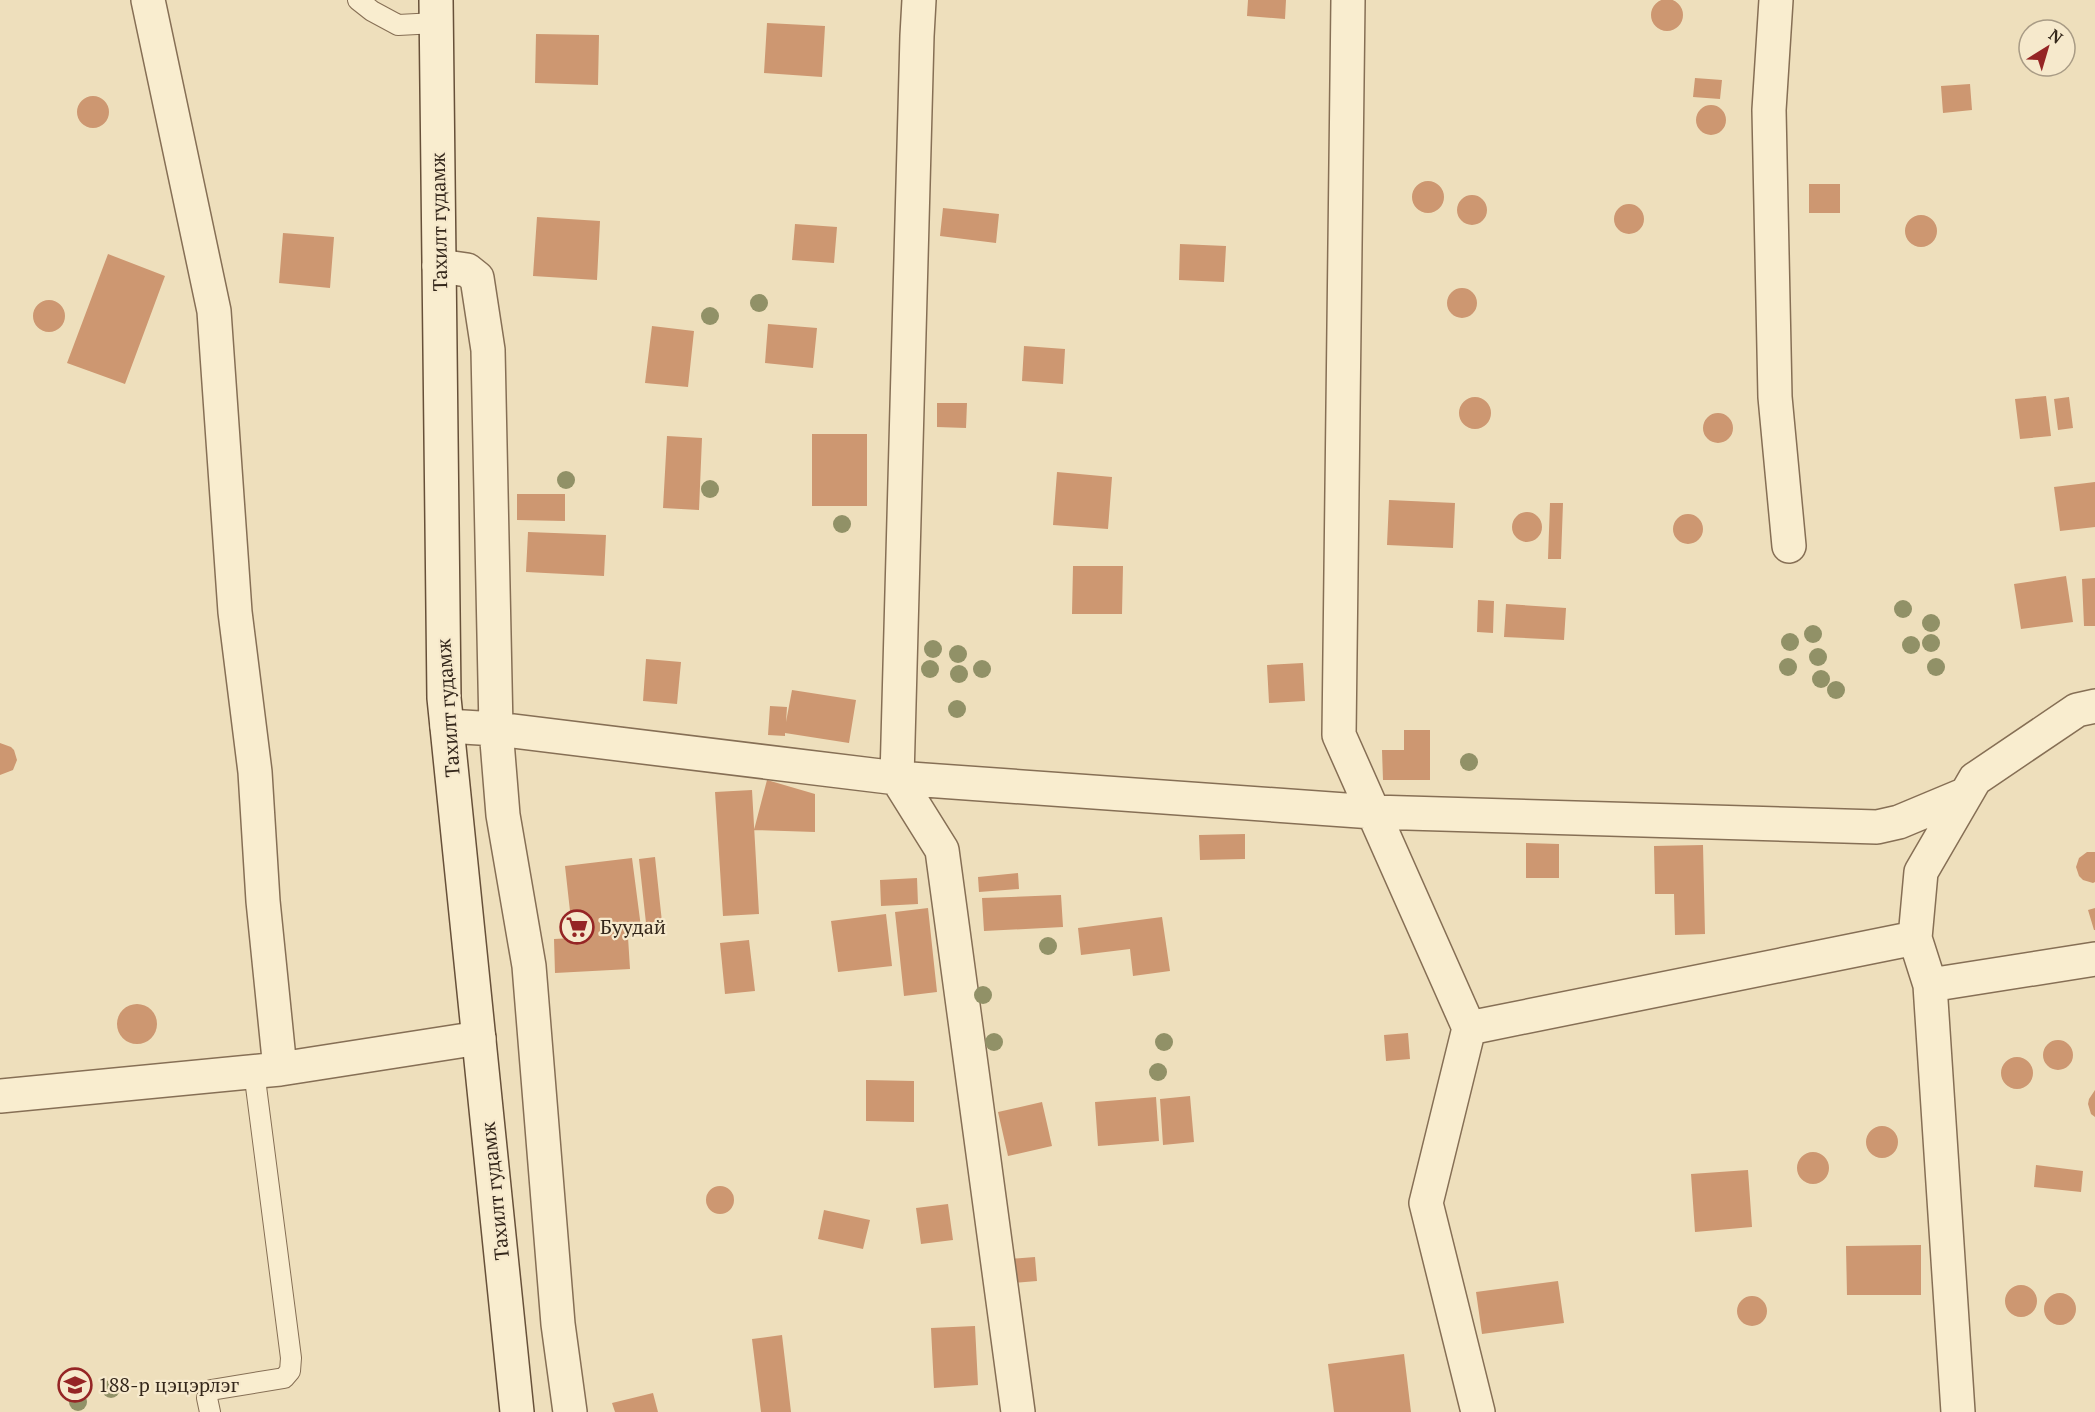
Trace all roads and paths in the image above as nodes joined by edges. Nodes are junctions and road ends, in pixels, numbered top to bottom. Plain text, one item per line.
1 (148, 0) edge
2 (358, 0) edge
3 (919, 0) edge
4 (1348, 0) edge
5 (1776, 0) edge
6 (436, 12) edge
7 (439, 266) junction
8 (1789, 546) dead end
9 (2095, 706) edge
10 (447, 726) junction
11 (496, 729) junction
12 (897, 778) junction
13 (1966, 794) junction
14 (1373, 812) junction
15 (1916, 938) junction
16 (2095, 959) edge
17 (1930, 985) junction
18 (1469, 1028) junction
19 (479, 1038) junction
20 (267, 1070) junction
21 (0, 1096) edge
22 (210, 1412) edge
23 (517, 1412) edge
24 (570, 1412) edge
25 (1018, 1412) edge
26 (1478, 1412) edge
27 (1958, 1412) edge

1 - 20 street
2 - 6 lane
3 - 12 street
4 - 14 street
5 - 8 street
6 - 7 street, Тахилт гудамж
7 - 10 street, Тахилт гудамж
7 - 11 street
9 - 13 street
10 - 11 street
10 - 19 street, Тахилт гудамж
11 - 12 street
11 - 24 street
12 - 14 street
12 - 25 street
13 - 14 street
13 - 15 street
14 - 18 street
15 - 17 street
15 - 18 street
16 - 17 street
17 - 27 street
18 - 26 street
19 - 20 street
19 - 23 street, Тахилт гудамж
20 - 21 street
20 - 22 lane

